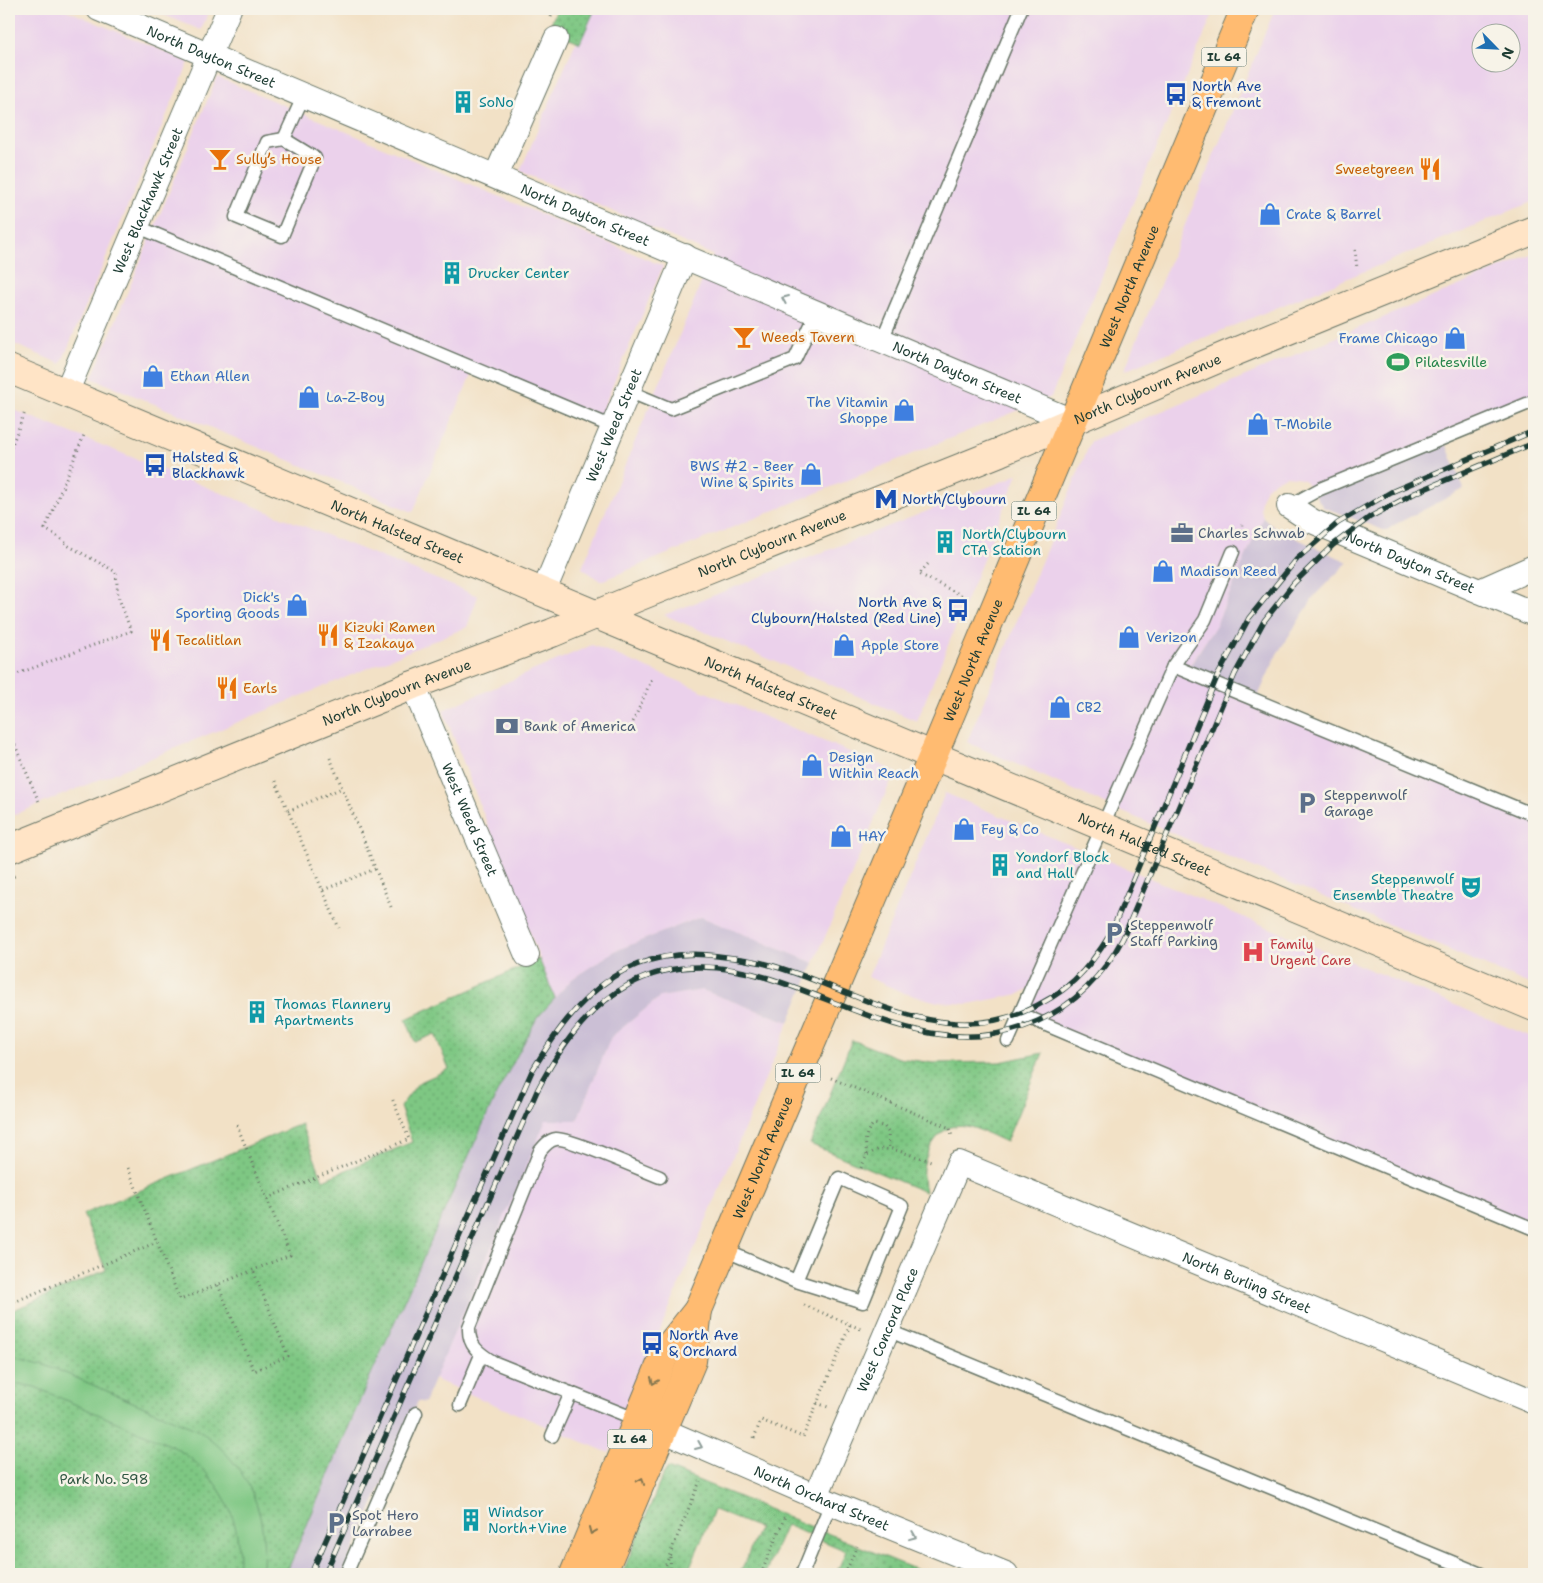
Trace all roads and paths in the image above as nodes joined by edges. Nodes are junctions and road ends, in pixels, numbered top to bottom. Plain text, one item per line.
1 (99, 9) edge
2 (229, 9) edge
3 (1021, 9) edge
4 (1245, 9) edge
5 (556, 39) dead end
6 (209, 55) junction
7 (304, 95) junction
8 (284, 139) junction
9 (496, 176) junction
10 (136, 226) junction
11 (1534, 230) edge
12 (1355, 250) dead end
13 (685, 256) junction
14 (1357, 268) dead end
15 (816, 312) junction
16 (882, 340) junction
17 (9, 369) edge
18 (628, 391) junction
19 (66, 393) junction
20 (1534, 401) edge
21 (25, 412) dead end
22 (1072, 421) junction
23 (613, 426) junction
24 (84, 435) dead end
25 (9, 452) edge
26 (1289, 506) joint
27 (1233, 552) dead end
28 (928, 564) dead end
29 (1534, 566) edge
30 (1480, 591) junction
31 (543, 593) junction
32 (963, 596) dead end
33 (1534, 614) edge
34 (596, 615) junction
35 (9, 641) edge
36 (9, 658) edge
37 (1173, 666) junction
38 (653, 676) dead end
39 (9, 677) edge
40 (413, 685) junction
41 (629, 731) dead end
42 (9, 732) edge
43 (933, 756) junction
44 (330, 758) dead end
45 (275, 781) dead end
46 (342, 788) junction
47 (40, 802) dead end
48 (288, 811) junction
49 (1534, 815) edge
50 (1103, 826) junction
51 (9, 849) edge
52 (375, 868) junction
53 (322, 890) junction
54 (391, 907) dead end
55 (339, 928) dead end
56 (527, 955) dead end
57 (1534, 1007) edge
58 (1020, 1014) junction
59 (1008, 1041) dead end
60 (831, 1078) dead end
61 (392, 1098) dead end
62 (236, 1123) dead end
63 (952, 1136) dead end
64 (889, 1149) junction
65 (867, 1154) junction
66 (931, 1161) dead end
67 (959, 1163) joint
68 (128, 1168) dead end
69 (660, 1178) dead end
70 (854, 1185) junction
71 (267, 1198) junction
72 (1534, 1229) edge
73 (157, 1242) junction
74 (724, 1250) junction
75 (253, 1270) junction
76 (796, 1280) junction
77 (218, 1285) junction
78 (798, 1302) dead end
79 (9, 1304) edge
80 (698, 1310) junction
81 (850, 1325) junction
82 (876, 1330) junction
83 (482, 1355) junction
84 (571, 1393) junction
85 (1534, 1402) edge
86 (460, 1405) dead end
87 (416, 1413) dead end
88 (638, 1420) junction
89 (663, 1430) junction
90 (552, 1436) dead end
91 (754, 1438) dead end
92 (700, 1481) dead end
93 (824, 1499) junction
94 (785, 1516) dead end
95 (857, 1546) dead end
96 (670, 1554) junction
97 (346, 1574) edge
98 (574, 1574) edge
99 (602, 1574) edge
100 (662, 1574) edge
101 (671, 1574) edge
102 (761, 1574) edge
103 (802, 1574) edge
104 (845, 1574) edge
105 (1006, 1574) edge
106 (1481, 1574) edge

1 - 6 street, North Dayton Street
2 - 6 street, West Blackhawk Street
3 - 16 lane
4 - 22 main road, West North Avenue / IL 64
5 - 9 street
6 - 7 street, North Dayton Street
6 - 10 street, West Blackhawk Street
7 - 8 lane
7 - 9 street, North Dayton Street
8 - 8 lane
9 - 13 street, North Dayton Street
10 - 19 street, West Blackhawk Street
10 - 23 lane
11 - 22 main road, North Clybourn Avenue
12 - 14 path
15 -> 13 street, North Dayton Street
13 - 18 street, West Weed Street
15 - 16 street, North Dayton Street
15 - 18 lane
16 - 22 street, North Dayton Street
17 - 19 main road, North Halsted Street
18 - 23 street, West Weed Street
19 - 31 main road, North Halsted Street
20 - 26 lane
21 - 25 path
22 - 34 main road, North Clybourn Avenue
22 - 43 main road, West North Avenue / IL 64
23 - 31 street, West Weed Street
24 - 39 path
26 - 30 street, North Dayton Street
27 - 37 lane
28 - 32 path
29 - 30 street
30 - 33 street, North Dayton Street
31 - 34 main road, North Halsted Street
34 - 40 main road, North Clybourn Avenue
34 - 43 main road, North Halsted Street
35 - 36 path
37 - 49 lane
37 - 50 lane
38 - 41 path
40 - 51 main road, North Clybourn Avenue
40 - 56 street, West Weed Street
42 - 47 path
43 - 50 main road, North Halsted Street
43 - 74 main road, West North Avenue / IL 64
44 - 46 path
45 - 48 path
46 - 48 path
46 - 52 path
48 - 53 path
50 - 57 main road, North Halsted Street
50 - 58 lane
52 - 53 path
52 - 54 path
53 - 55 path
58 - 59 lane
58 - 72 lane
60 - 63 path
61 - 71 path
62 - 71 path
64 - 65 path
64 - 65 path
64 - 66 path
65 - 70 path
67 - 82 street, West Concord Place
67 - 85 street, North Burling Street
68 - 73 path
69 - 83 lane
70 - 76 lane
70 - 76 lane
71 - 75 path
73 - 77 path
73 - 79 path
74 - 76 lane
74 - 80 main road, West North Avenue / IL 64
75 - 77 path
75 - 77 path
78 - 81 path
80 -> 88 main road, West North Avenue / IL 64
80 - 89 main road, West North Avenue / IL 64
81 - 82 path
81 - 91 path
82 - 93 street, West Concord Place
82 - 106 lane
83 - 84 lane
83 - 86 lane
84 - 88 lane
84 - 90 lane
87 - 97 lane
88 - 89 street, North Orchard Street
88 -> 98 main road, West North Avenue / IL 64
89 -> 93 street, North Orchard Street
99 -> 89 main road, West North Avenue / IL 64
92 - 96 path
93 - 103 lane
93 -> 105 street, North Orchard Street
94 - 102 path
95 - 104 path
96 - 100 path
96 - 101 path

